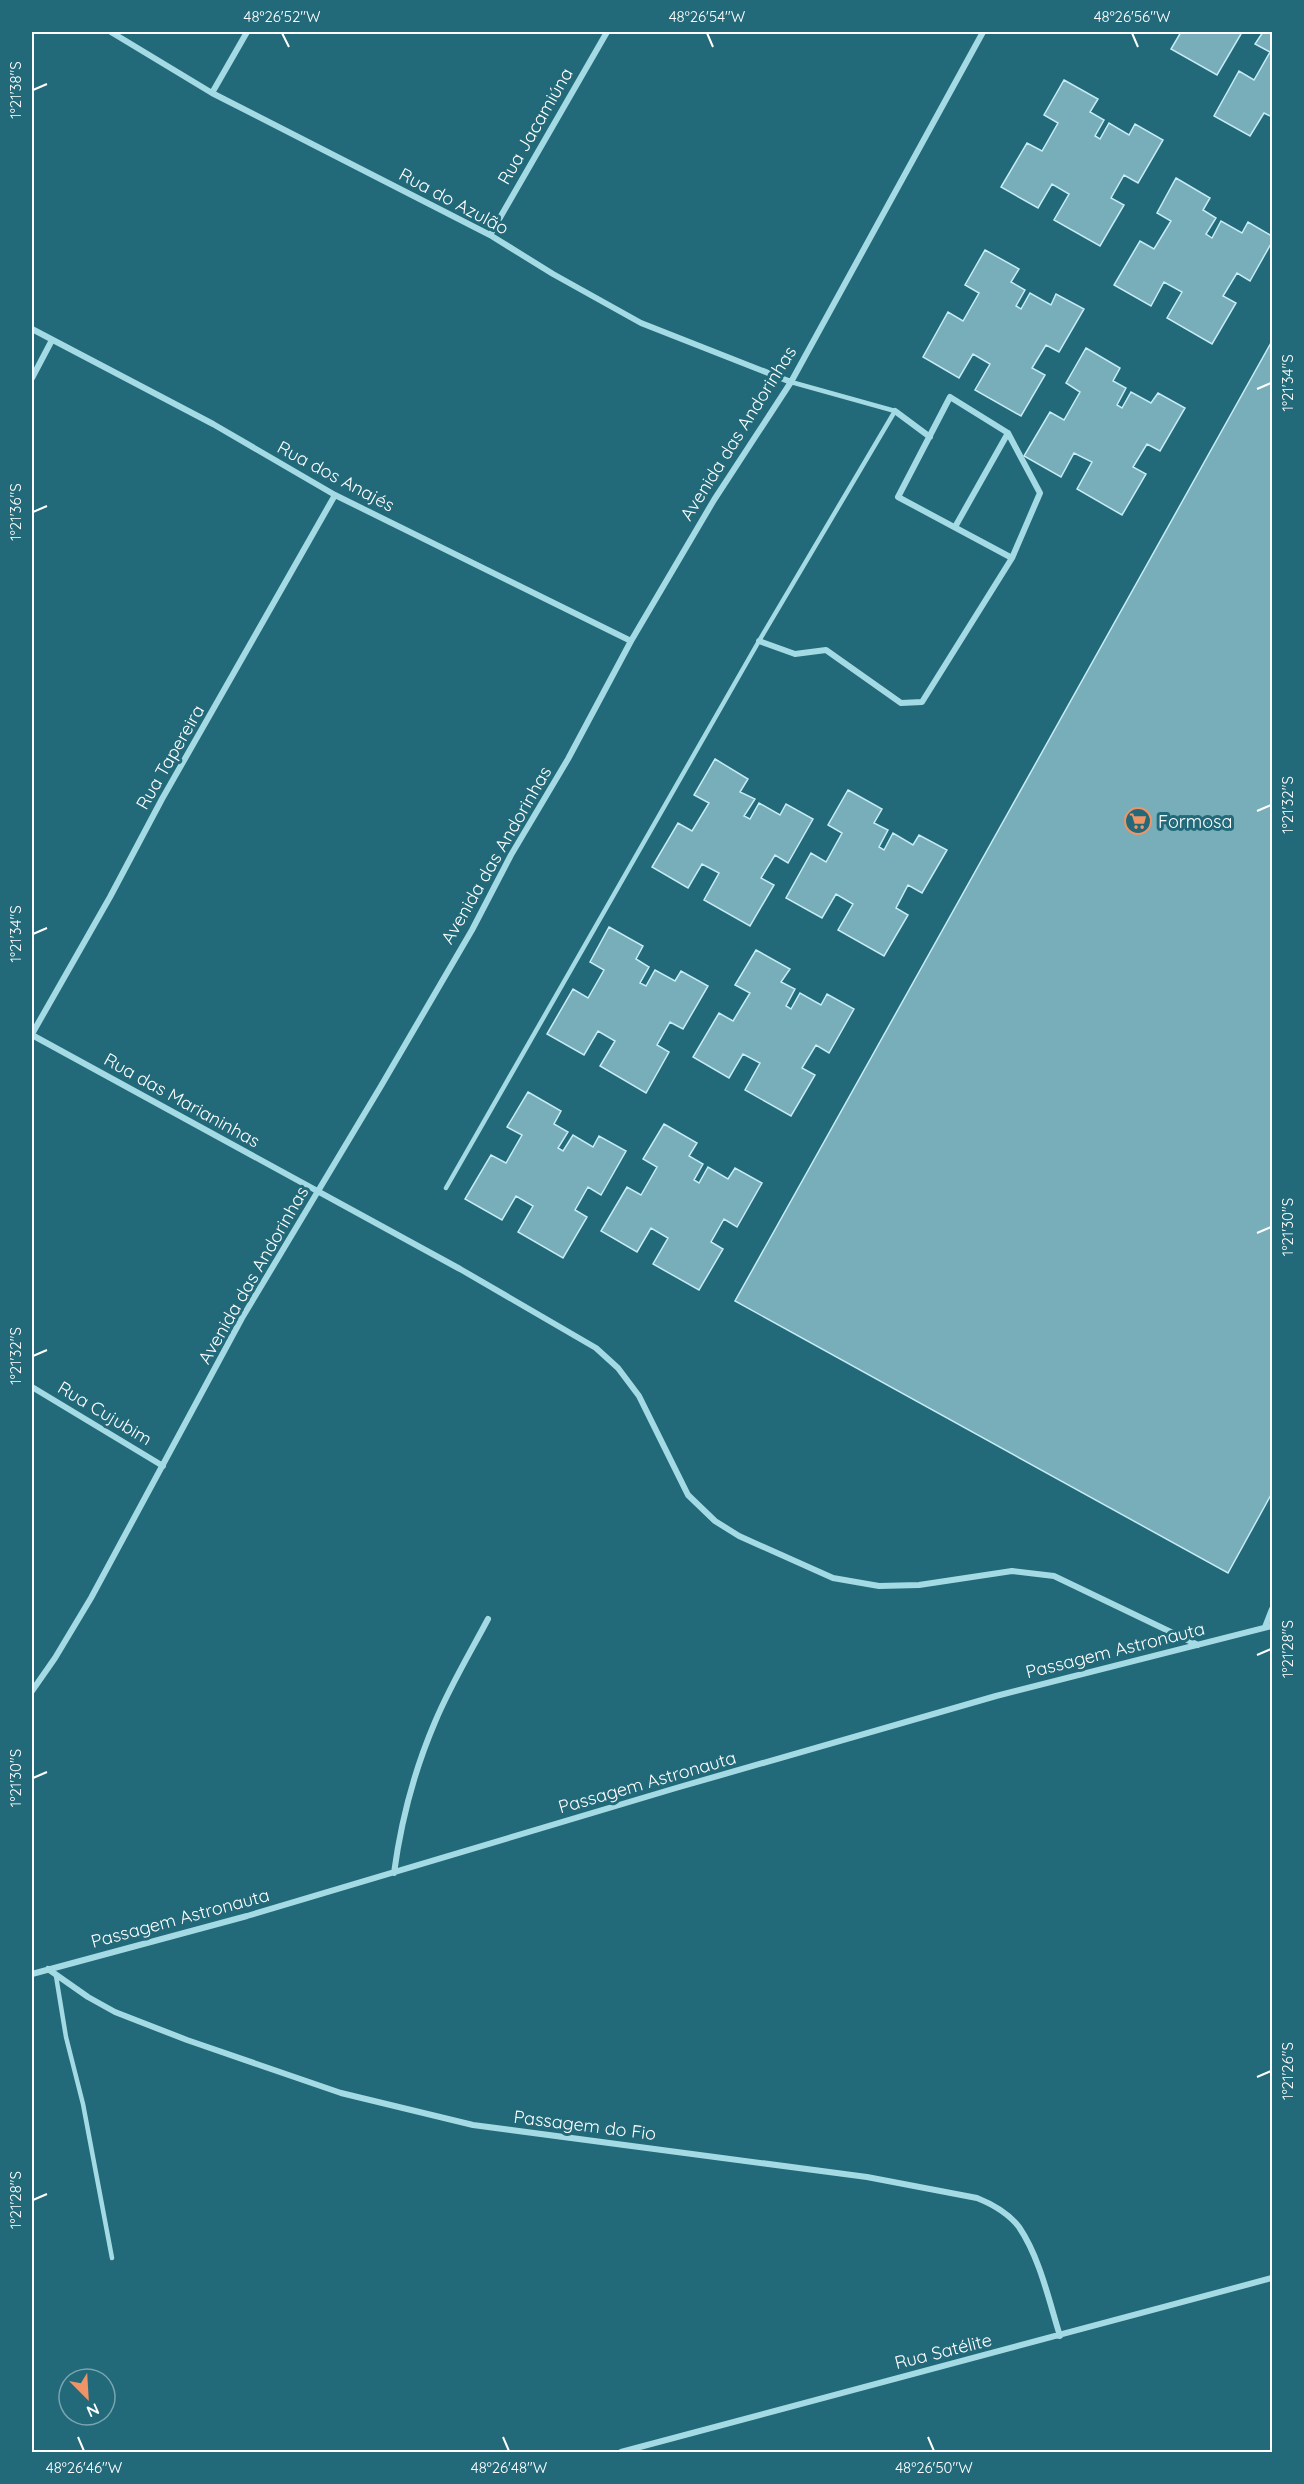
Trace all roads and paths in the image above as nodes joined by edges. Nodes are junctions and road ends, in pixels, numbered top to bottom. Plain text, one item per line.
1 (111, 32) edge
2 (247, 32) edge
3 (607, 32) edge
4 (983, 32) edge
5 (212, 93) junction
6 (490, 235) junction
7 (32, 329) edge
8 (52, 340) junction
9 (32, 378) edge
10 (790, 382) junction
11 (895, 411) junction
12 (1008, 433) junction
13 (930, 437) junction
14 (335, 495) junction
15 (956, 527) junction
16 (1012, 558) junction
17 (630, 641) junction
18 (759, 641) junction
19 (32, 1034) edge
20 (446, 1188) dead end
21 (318, 1193) junction
22 (32, 1387) edge
23 (163, 1466) junction
24 (1272, 1609) edge
25 (488, 1619) dead end
26 (1272, 1626) edge
27 (1265, 1628) junction
28 (1198, 1645) junction
29 (32, 1691) edge
30 (394, 1873) junction
31 (48, 1969) junction
32 (32, 1974) edge
33 (56, 1976) junction
34 (112, 2258) dead end
35 (1272, 2278) edge
36 (1060, 2336) junction
37 (621, 2452) edge

1 - 5 street, Rua do Azulão
2 - 5 street
3 - 6 street, Rua Jacamiúna
4 - 10 street, Avenida das Andorinhas
5 - 6 street, Rua do Azulão
6 - 10 street, Rua do Azulão
7 - 8 street, Rua dos Anajés
8 - 9 street
8 - 14 street, Rua dos Anajés
10 - 11 lane
10 - 17 street, Avenida das Andorinhas
11 - 13 street
11 - 18 lane
12 - 13 street
12 - 15 street
12 - 16 street
13 - 15 street
14 - 17 street, Rua dos Anajés
14 - 19 street, Rua Tapereira
15 - 16 street
16 - 18 street
17 - 21 street, Avenida das Andorinhas
18 - 20 lane
19 - 21 street, Rua das Marianinhas
21 - 23 street, Avenida das Andorinhas
21 - 28 street, Rua das Marianinhas
22 - 23 street, Rua Cujubim
23 - 29 street, Avenida das Andorinhas
24 - 27 street
25 - 30 street
26 - 27 street, Passagem Astronauta
27 - 28 street, Passagem Astronauta
28 - 30 street, Passagem Astronauta
30 - 31 street, Passagem Astronauta
31 - 32 street, Passagem Astronauta
31 - 33 street, Passagem do Fio
33 - 34 lane
33 - 36 street, Passagem do Fio
35 - 36 street, Rua Satélite
36 - 37 street, Rua Satélite

